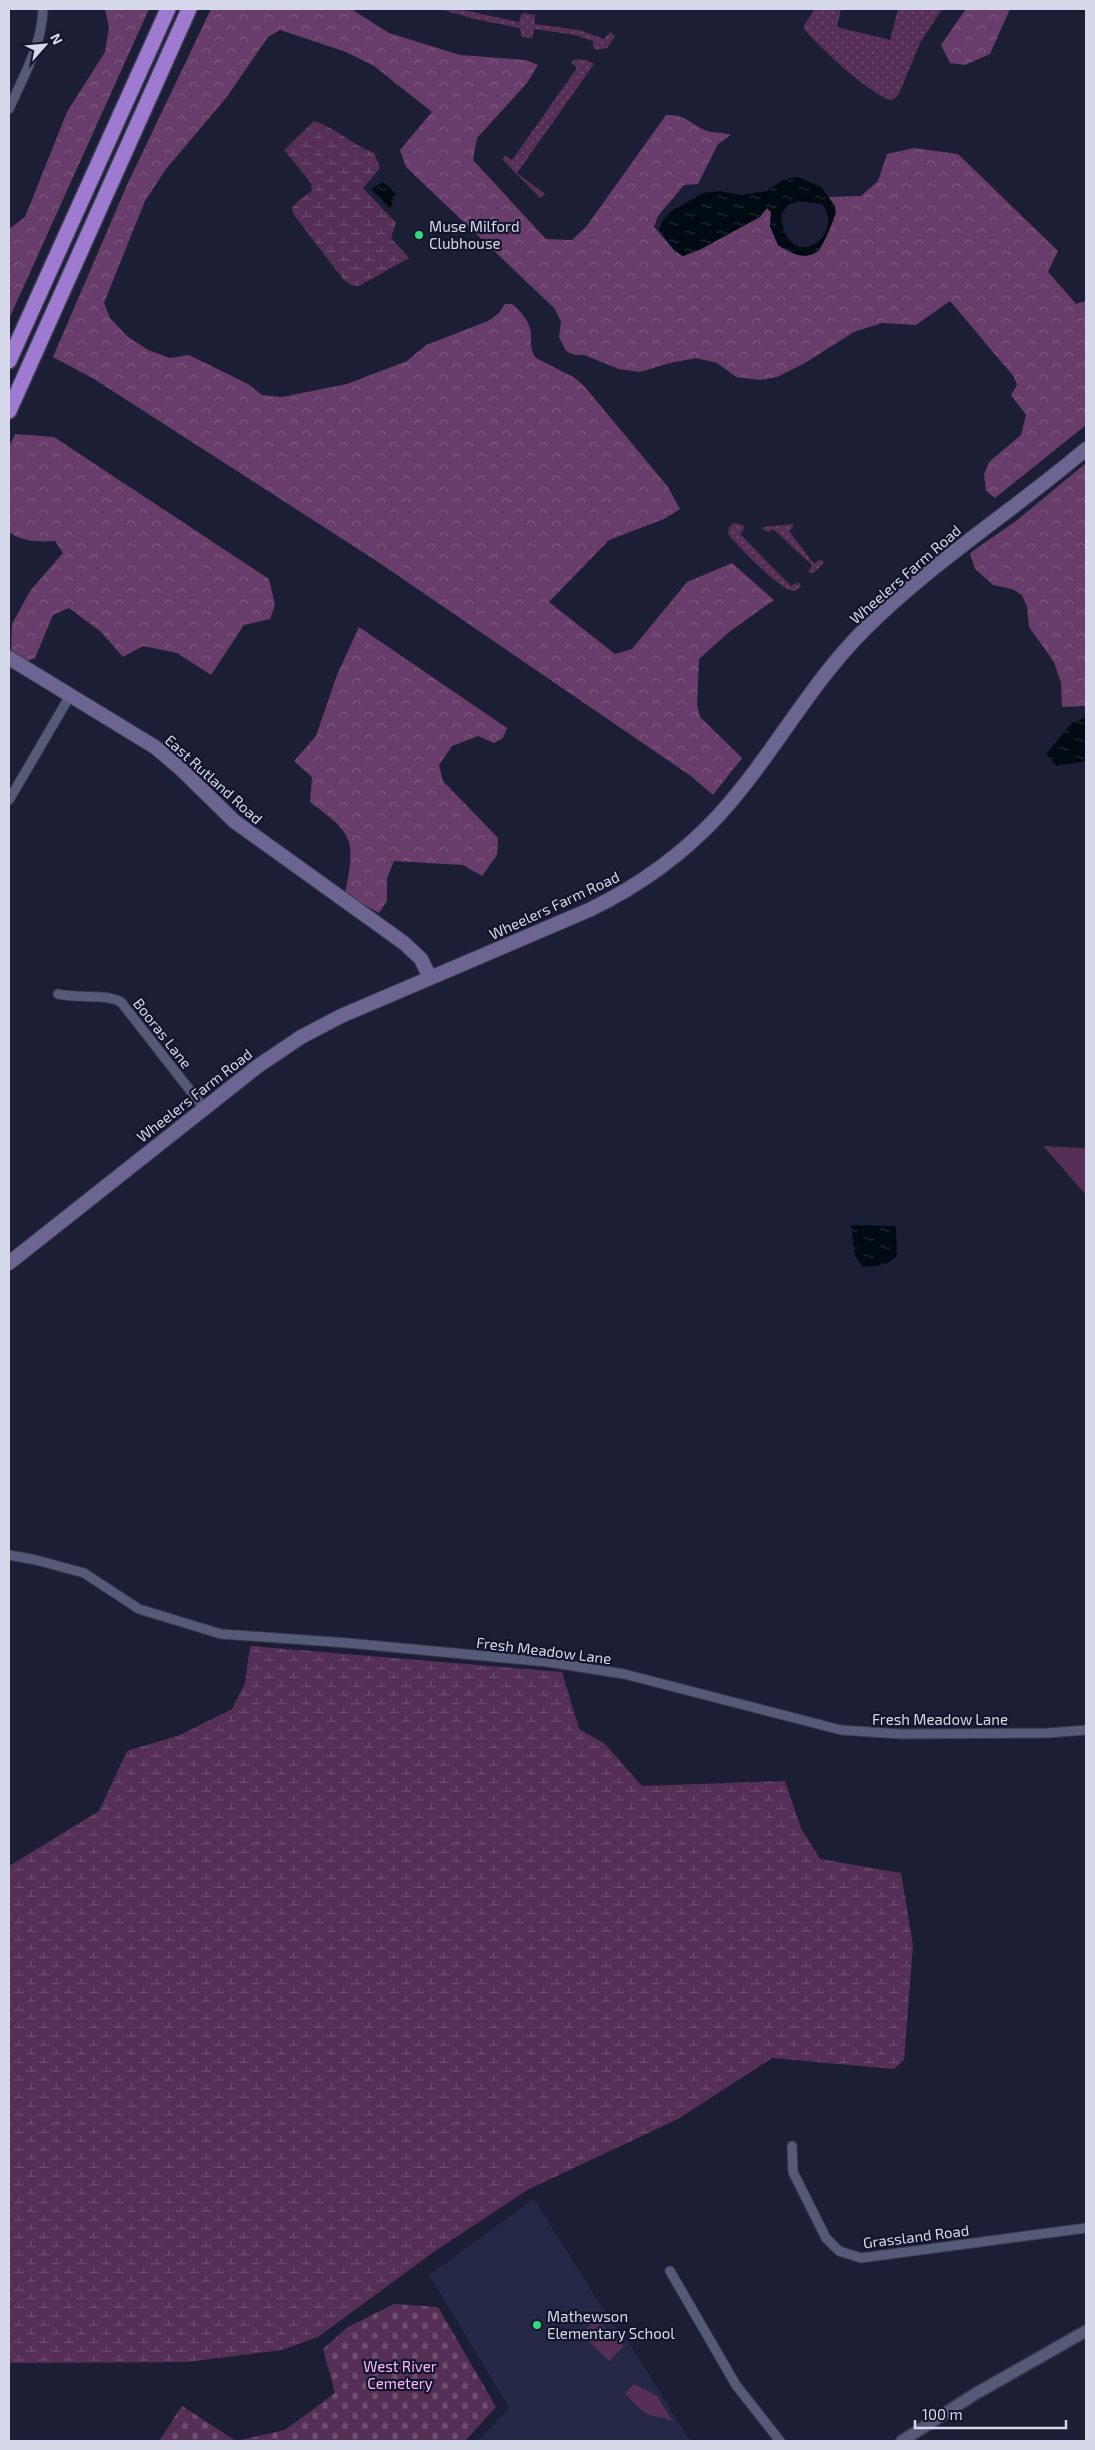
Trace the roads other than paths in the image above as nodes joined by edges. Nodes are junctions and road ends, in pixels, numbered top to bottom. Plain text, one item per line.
1 (43, 9) edge
2 (168, 9) edge
3 (190, 9) edge
4 (9, 109) edge
5 (9, 361) edge
6 (9, 411) edge
7 (1086, 449) edge
8 (9, 658) edge
9 (71, 694) junction
10 (9, 800) edge
11 (430, 978) junction
12 (58, 994) dead end
13 (204, 1108) junction
14 (9, 1263) edge
15 (9, 1555) edge
16 (1086, 1730) edge
17 (792, 2146) dead end
18 (1086, 2228) edge
19 (670, 2271) dead end
20 (1086, 2331) edge
21 (780, 2441) edge
22 (902, 2441) edge

1 - 4 street
2 - 5 highway
3 - 6 highway
7 - 11 main road, Wheelers Farm Road
8 - 9 main road, East Rutland Road
9 - 10 street
9 - 11 main road, East Rutland Road
11 - 13 main road, Wheelers Farm Road
12 - 13 street, Booras Lane
13 - 14 main road, Wheelers Farm Road
15 - 16 street, Fresh Meadow Lane
17 - 18 street, Grassland Road
19 - 21 street
20 - 22 street

